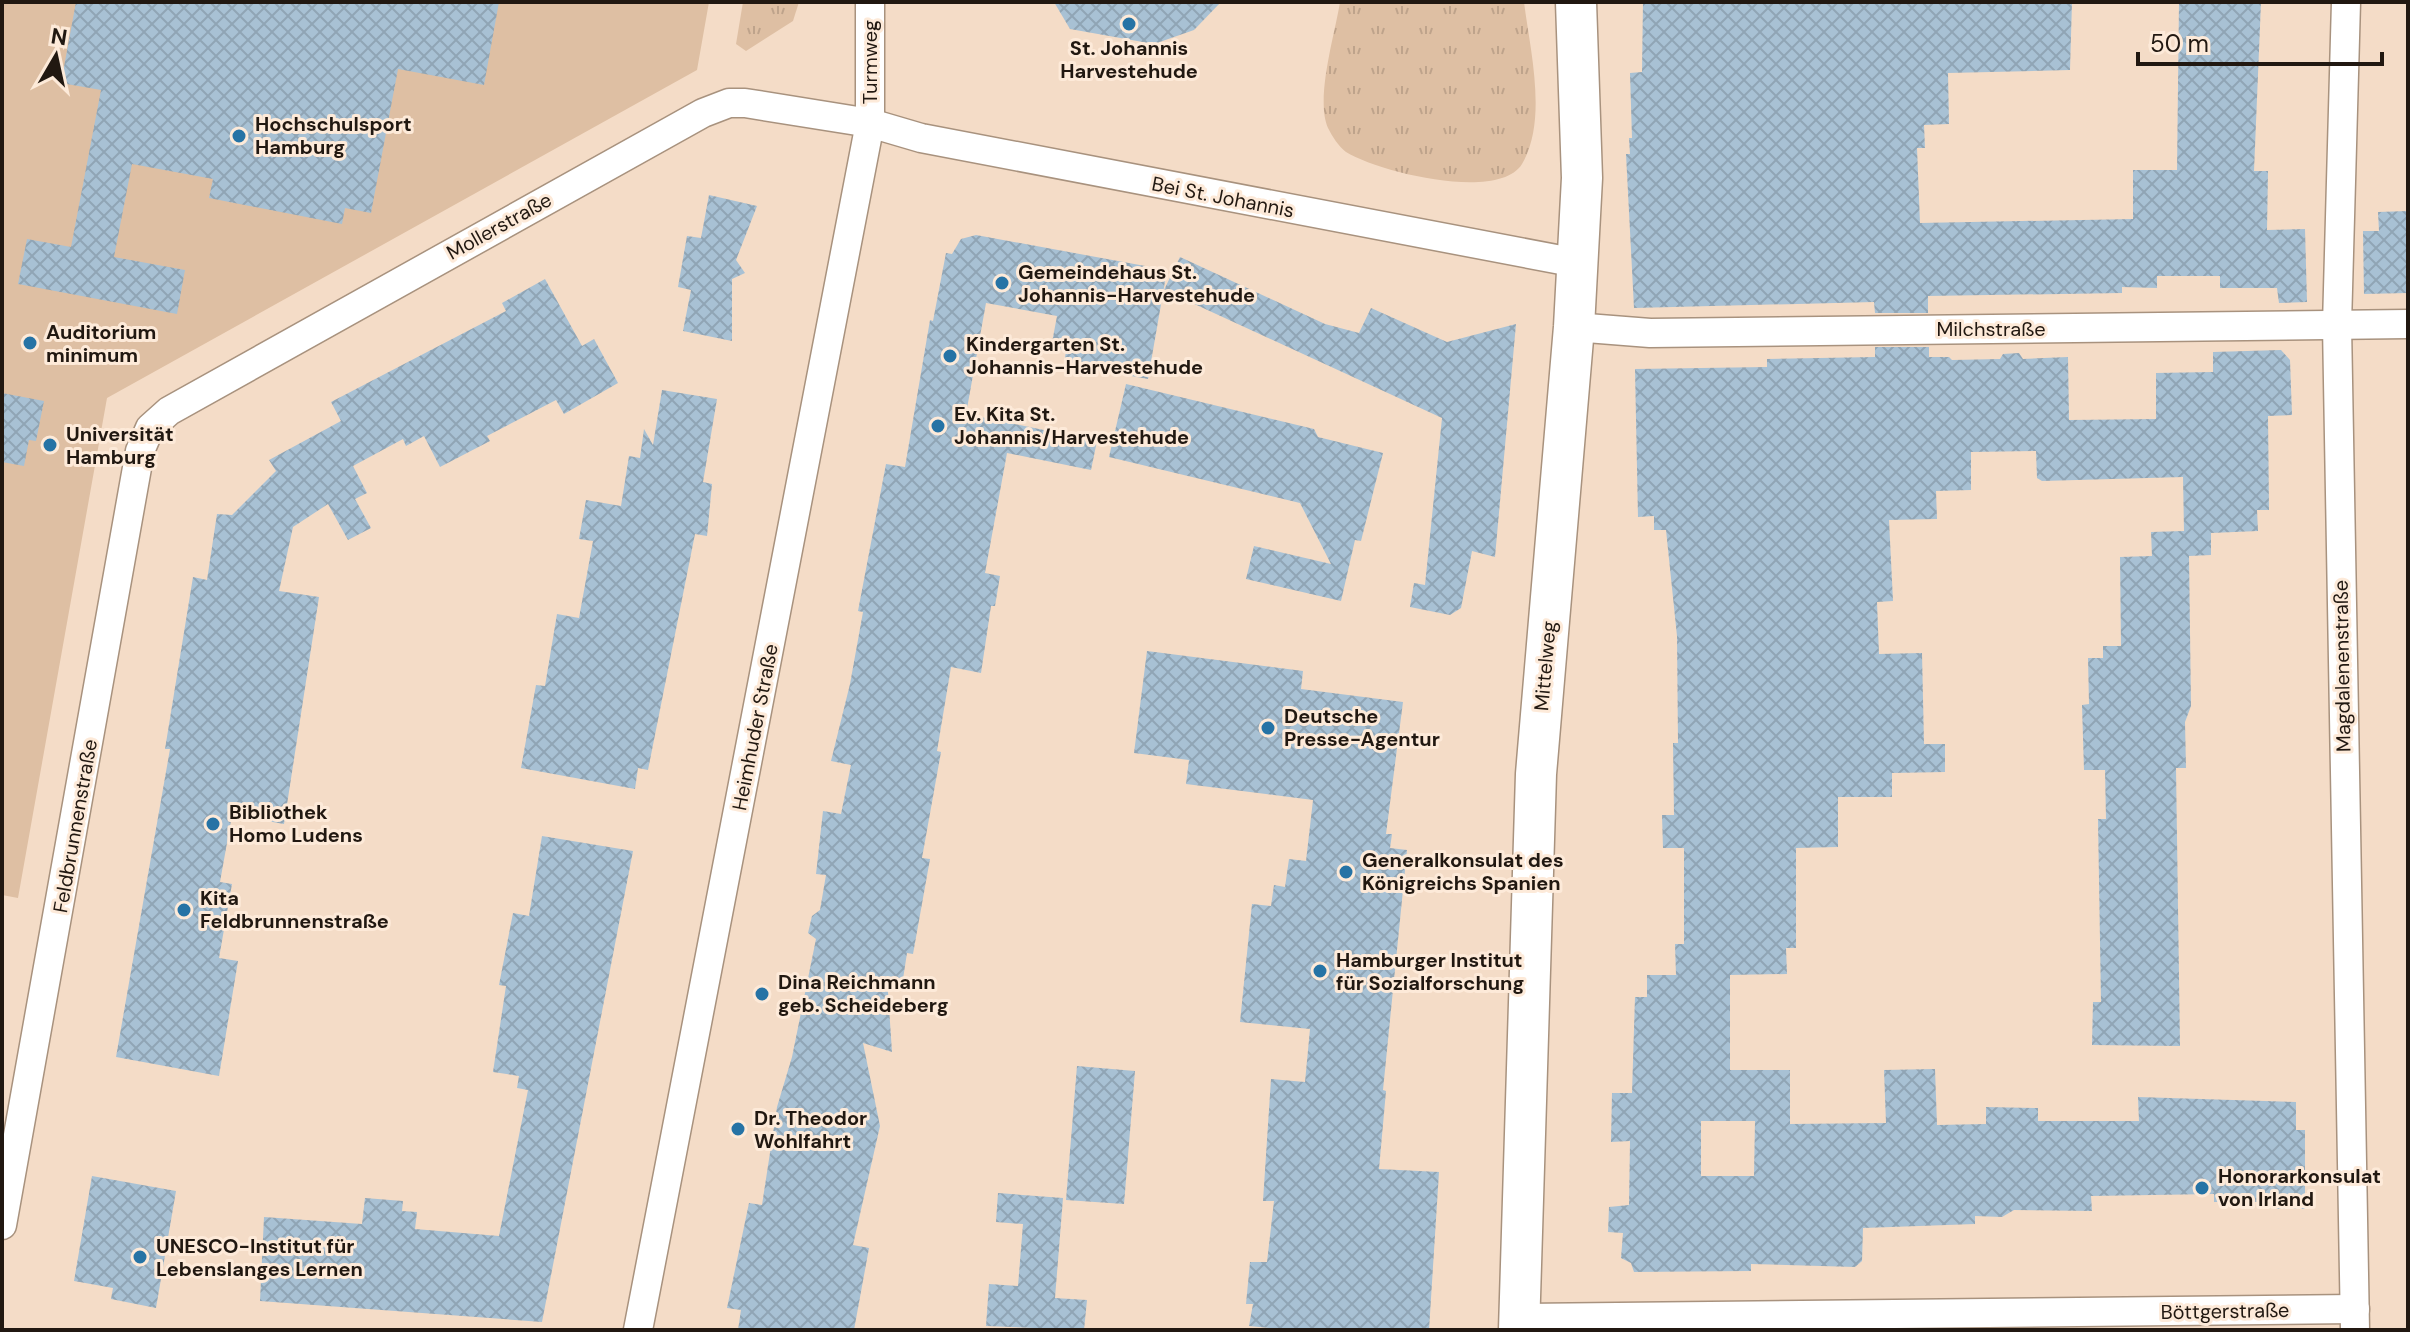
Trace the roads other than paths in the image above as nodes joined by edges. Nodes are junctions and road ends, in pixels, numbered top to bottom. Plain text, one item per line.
1 (870, 2) edge
2 (1576, 2) edge
3 (2346, 2) edge
4 (870, 123) junction
5 (1577, 263) junction
6 (2408, 324) edge
7 (2337, 325) junction
8 (1574, 327) junction
9 (150, 428) joint
10 (2, 1225) edge
11 (2355, 1320) edge
12 (1519, 1324) edge
13 (638, 1330) edge

1 - 4 street, Turmweg
2 - 5 street, Mittelweg
3 - 7 street, Magdalenenstraße
4 - 5 street, Bei St. Johannis
4 - 9 street, Mollerstraße
4 - 13 street, Heimhuder Straße
5 - 8 street, Mittelweg
6 - 7 street, Milchstraße
7 - 8 street, Milchstraße
7 - 11 street, Magdalenenstraße
8 - 12 street, Mittelweg
9 - 10 street, Feldbrunnenstraße
11 - 12 street, Böttgerstraße

